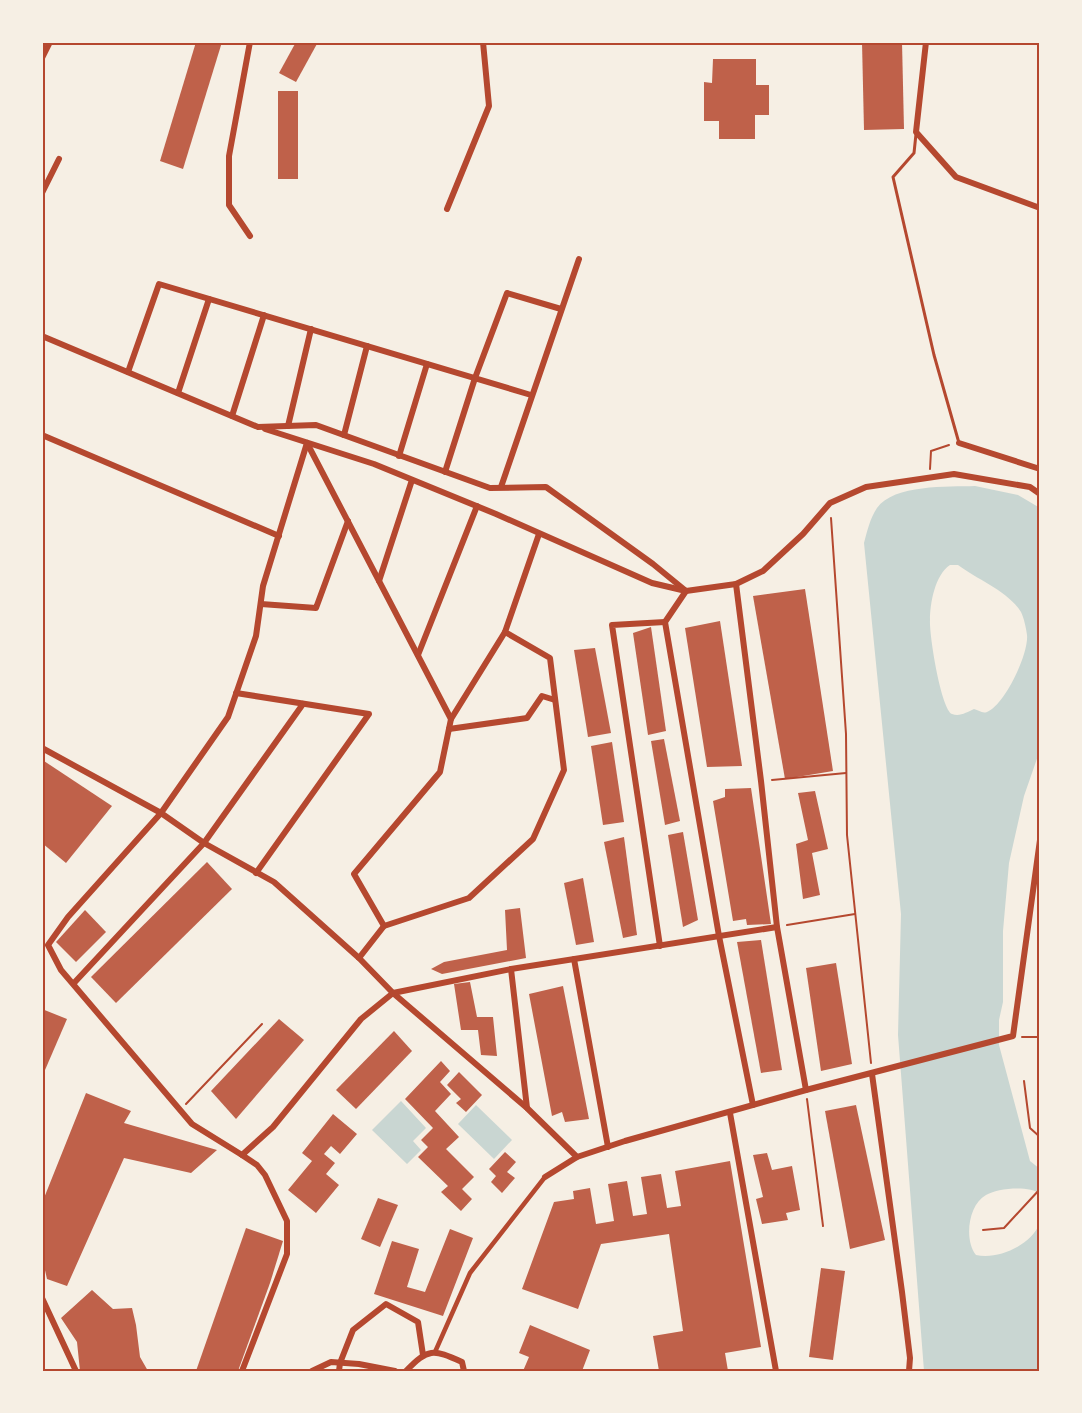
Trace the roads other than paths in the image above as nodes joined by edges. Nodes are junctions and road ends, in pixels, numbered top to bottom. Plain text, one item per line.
1 (50, 42) edge
2 (250, 42) edge
3 (483, 42) edge
4 (926, 42) edge
5 (42, 58) edge
6 (916, 132) junction
7 (59, 159) dead end
8 (42, 193) edge
9 (1040, 208) edge
10 (447, 209) dead end
11 (250, 236) dead end
12 (579, 259) dead end
13 (209, 299) junction
14 (561, 309) junction
15 (264, 315) junction
16 (310, 329) junction
17 (42, 336) edge
18 (367, 346) junction
19 (427, 364) junction
20 (128, 372) junction
21 (475, 378) junction
22 (178, 393) junction
23 (531, 395) junction
24 (232, 416) junction
25 (288, 426) junction
26 (258, 427) junction
27 (42, 435) edge
28 (344, 435) junction
29 (307, 443) junction
30 (959, 443) joint
31 (399, 456) junction
32 (1040, 469) edge
33 (445, 472) junction
34 (412, 480) junction
35 (501, 487) junction
36 (1040, 494) edge
37 (477, 506) junction
38 (348, 521) junction
39 (539, 534) junction
40 (279, 536) junction
41 (379, 581) junction
42 (736, 584) junction
43 (686, 591) junction
44 (261, 604) junction
45 (665, 622) junction
46 (505, 632) junction
47 (418, 655) junction
48 (236, 693) junction
49 (555, 700) junction
50 (303, 704) junction
51 (451, 719) junction
52 (449, 729) junction
53 (42, 748) edge
54 (161, 813) junction
55 (1040, 840) edge
56 (204, 843) junction
57 (256, 873) junction
58 (384, 926) junction
59 (777, 927) junction
60 (720, 936) junction
61 (660, 946) junction
62 (359, 958) junction
63 (574, 960) junction
64 (511, 969) junction
65 (74, 983) junction
66 (393, 993) junction
67 (872, 1074) junction
68 (806, 1090) junction
69 (753, 1105) junction
70 (527, 1108) junction
71 (730, 1113) junction
72 (608, 1147) junction
73 (242, 1155) junction
74 (577, 1157) junction
75 (545, 1177) joint
76 (42, 1298) edge
77 (435, 1352) junction
78 (423, 1355) junction
79 (340, 1363) junction
80 (76, 1371) edge
81 (242, 1371) edge
82 (312, 1371) edge
83 (339, 1371) edge
84 (395, 1371) edge
85 (406, 1371) edge
86 (464, 1371) edge
87 (776, 1371) edge
88 (909, 1371) edge

1 - 5 street
2 - 11 street
3 - 10 street
4 - 6 street
6 - 9 street
6 - 30 lane
7 - 8 street
12 - 14 street
13 - 15 street
13 - 20 street
13 - 22 street
14 - 21 street
14 - 23 street
15 - 16 street
15 - 24 street
16 - 18 street
16 - 25 street
17 - 20 street
18 - 19 street
18 - 28 street
19 - 21 street
19 - 31 street
20 - 22 street
21 - 23 street
21 - 33 street
22 - 24 street
23 - 35 street
24 - 26 street
25 - 26 street
25 - 28 street
26 - 29 street
27 - 40 street
28 - 31 street
29 - 34 street
29 - 38 street
29 - 40 street
30 - 32 street
31 - 33 street
33 - 35 street
34 - 37 street
34 - 41 street
35 - 43 street
36 - 42 street
37 - 39 street
37 - 47 street
38 - 41 street
38 - 44 street
39 - 43 street
39 - 46 street
40 - 44 street
41 - 47 street
42 - 43 street
42 - 59 street
43 - 45 street
44 - 48 street
45 - 60 street
45 - 61 street
46 - 49 street
46 - 51 street
47 - 51 street
48 - 50 street
48 - 54 street
49 - 52 street
49 - 58 street
50 - 56 street
50 - 57 street
51 - 52 street
52 - 58 street
53 - 54 street
54 - 56 street
54 - 65 street
55 - 67 street
56 - 57 street
56 - 65 street
57 - 62 street
58 - 62 street
59 - 60 street
59 - 68 street
60 - 61 street
60 - 69 street
61 - 63 street
62 - 66 street
63 - 64 street
63 - 72 street
64 - 66 street
64 - 70 street
65 - 73 street
66 - 70 street
66 - 73 street
67 - 68 street
67 - 88 street
68 - 69 street
69 - 71 street
70 - 74 street
71 - 72 street
71 - 87 street
72 - 74 street
73 - 81 street
74 - 75 street
75 - 77 street
76 - 80 street
77 - 78 street
77 - 86 street
78 - 79 street
78 - 85 street
79 - 82 street
79 - 83 street
79 - 84 street

